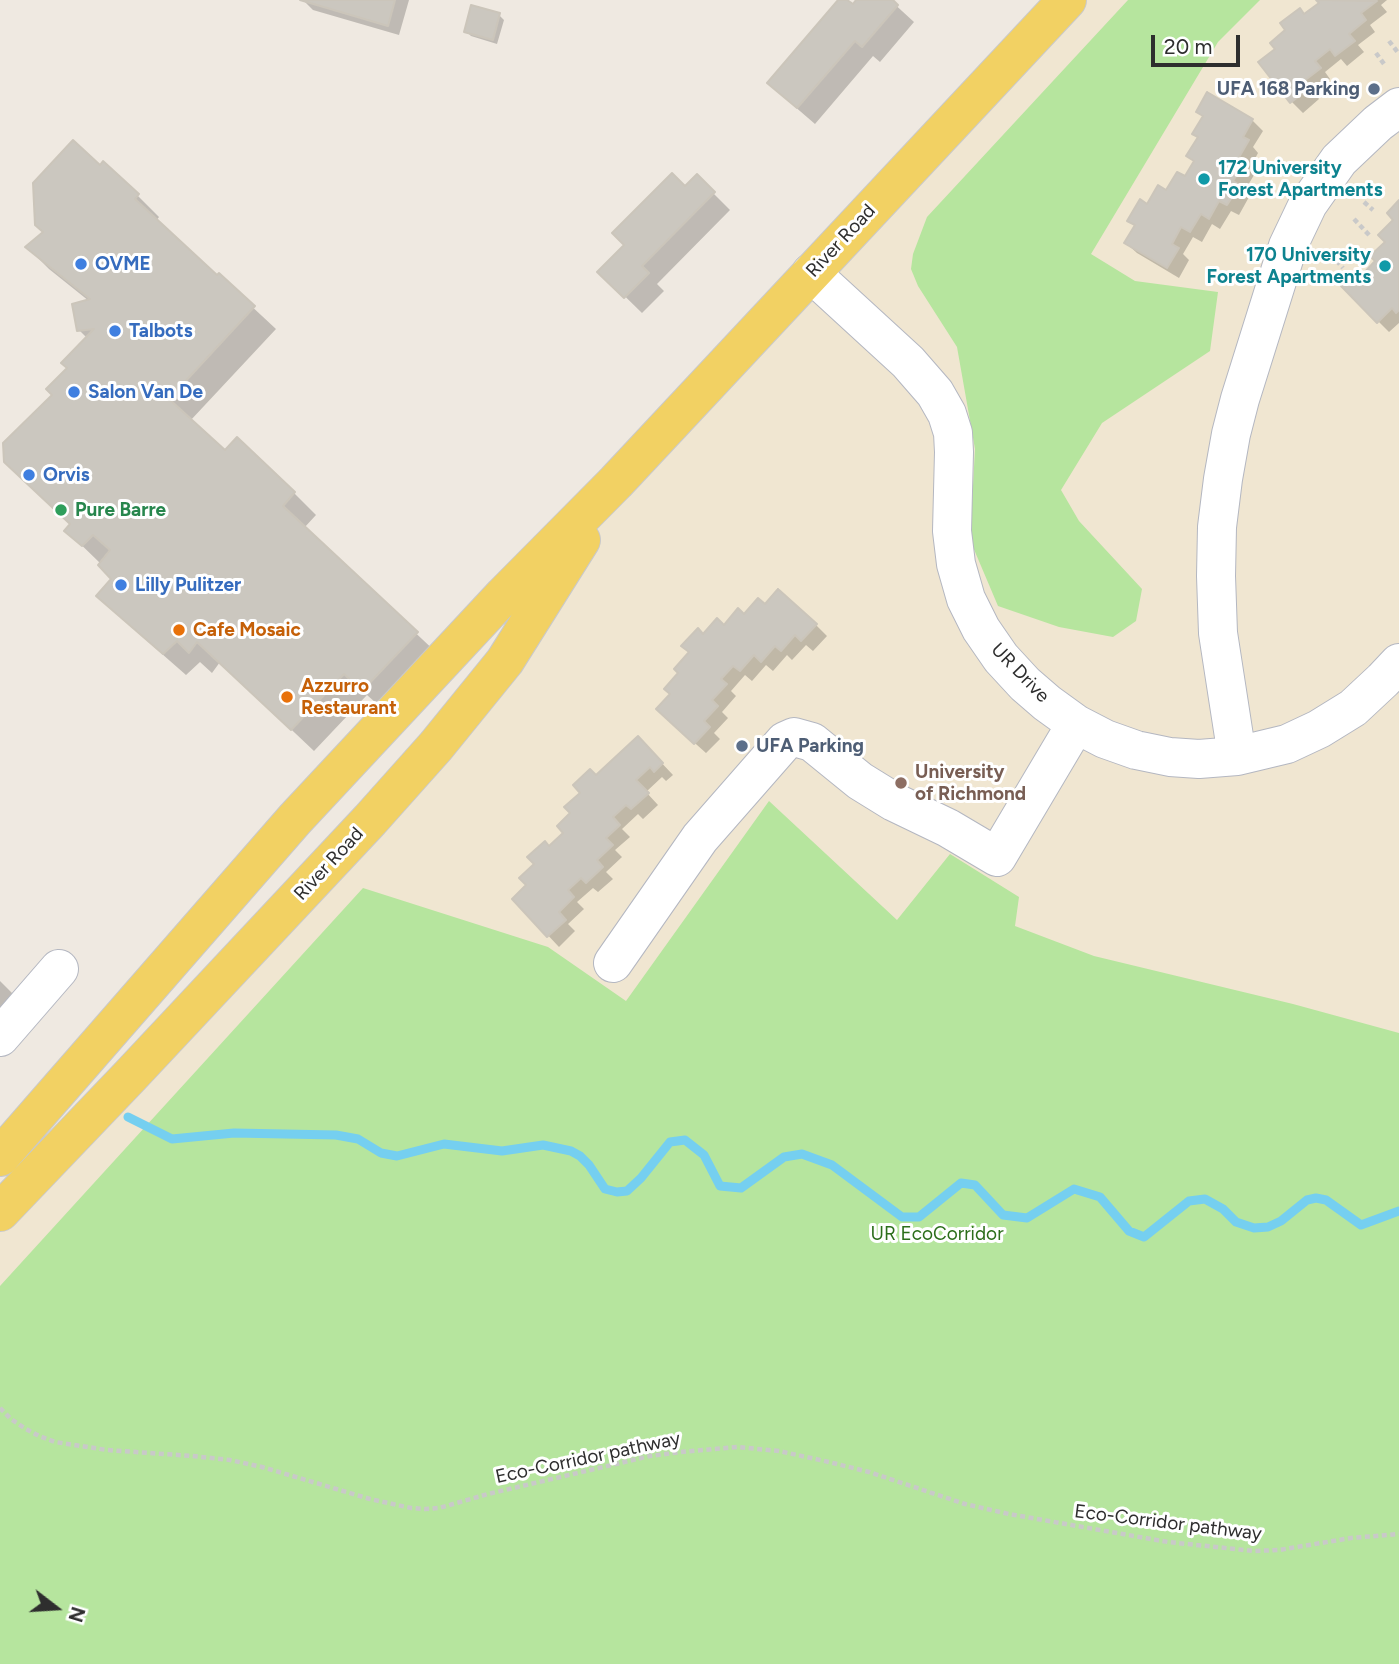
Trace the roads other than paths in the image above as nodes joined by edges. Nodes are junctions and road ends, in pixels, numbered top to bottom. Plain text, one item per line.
1 (1067, 0) edge
2 (1399, 107) edge
3 (811, 273) junction
4 (616, 482) junction
5 (1399, 663) edge
6 (1076, 724) junction
7 (1237, 756) junction
8 (295, 819) junction
9 (370, 820) junction
10 (613, 963) dead end
11 (59, 969) dead end
12 (0, 1037) edge
13 (88, 1055) junction
14 (0, 1130) edge
15 (0, 1157) edge
16 (0, 1212) edge

1 - 3 main road, River Road
2 - 7 street
3 - 4 main road, River Road
3 - 6 street, UR Drive
4 - 8 main road, River Road
4 - 9 main road, River Road
5 - 7 street, UR Drive
6 - 7 street, UR Drive
6 - 10 street
8 - 9 main road
8 - 13 main road, River Road
9 - 16 main road, River Road
11 - 12 street
13 - 14 main road
13 - 15 main road, River Road

